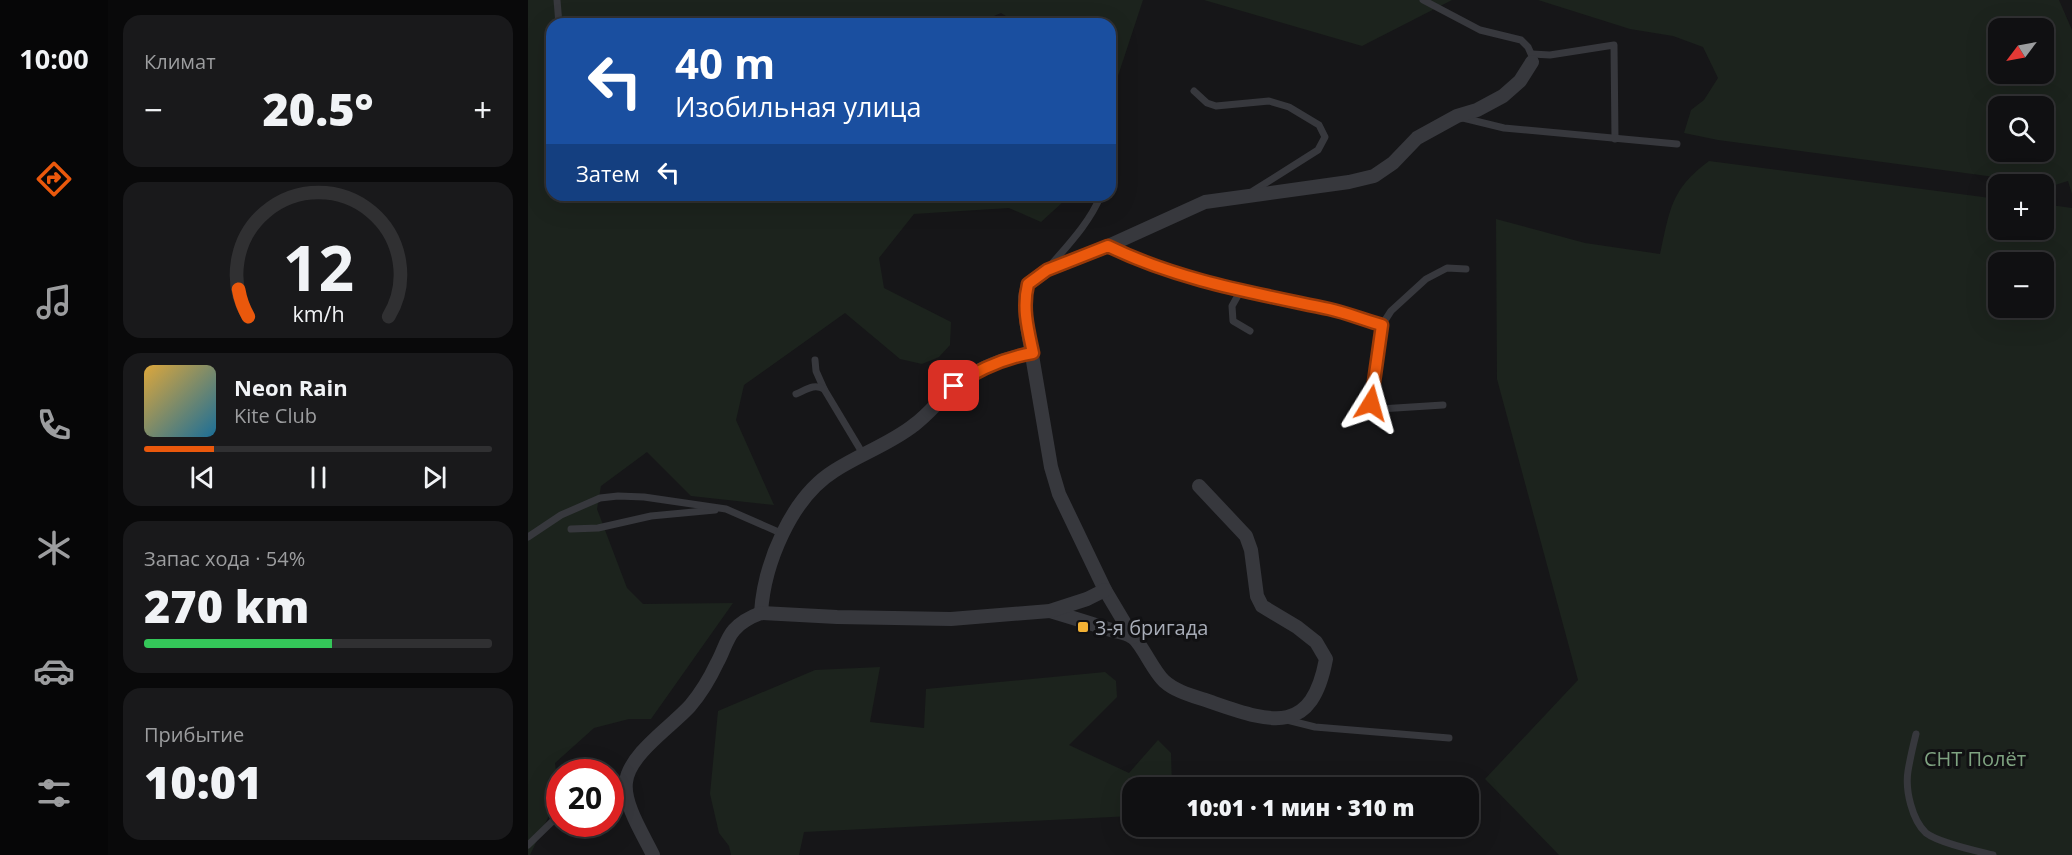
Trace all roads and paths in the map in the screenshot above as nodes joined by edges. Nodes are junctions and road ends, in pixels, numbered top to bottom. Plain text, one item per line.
1 (557, 0) edge
2 (1423, 0) edge
3 (558, 18) edge
4 (1532, 58) junction
5 (1194, 91) dead end
6 (1457, 116) junction
7 (1615, 139) junction
8 (1677, 144) dead end
9 (1246, 196) junction
10 (1099, 201) edge
11 (1108, 246) junction
12 (1466, 269) dead end
13 (1047, 270) junction
14 (1241, 290) junction
15 (1382, 325) junction
16 (1250, 331) dead end
17 (1033, 353) junction
18 (815, 360) dead end
19 (824, 389) junction
20 (796, 394) dead end
21 (1443, 405) dead end
22 (863, 454) junction
23 (1199, 486) dead end
24 (726, 509) junction
25 (571, 529) dead end
26 (783, 534) junction
27 (528, 537) edge
28 (1105, 590) junction
29 (1050, 611) junction
30 (761, 613) junction
31 (1133, 637) junction
32 (1281, 718) junction
33 (1916, 734) dead end
34 (1449, 738) dead end
35 (626, 782) joint
36 (546, 827) edge
37 (528, 844) edge
38 (653, 855) edge
39 (1994, 855) edge

1 - 3 lane
2 - 4 lane
4 - 6 street
4 - 7 lane
5 - 9 lane
6 - 7 lane
6 - 9 street
7 - 8 lane
9 - 11 street
10 - 13 lane
11 - 13 street
11 - 14 lane
12 - 15 lane
13 - 17 street
14 - 15 lane
14 - 16 lane
15 - 21 lane
17 - 22 street
17 - 28 street
18 - 19 lane
19 - 20 lane
19 - 22 lane
22 - 26 street
23 - 32 street
24 - 25 lane
24 - 26 lane
24 - 27 lane
26 - 30 street
28 - 29 street
28 - 31 street
29 - 30 street
29 - 31 street
30 - 35 street
31 - 32 street
32 - 34 lane
33 - 39 lane
35 - 38 street
36 - 37 lane

